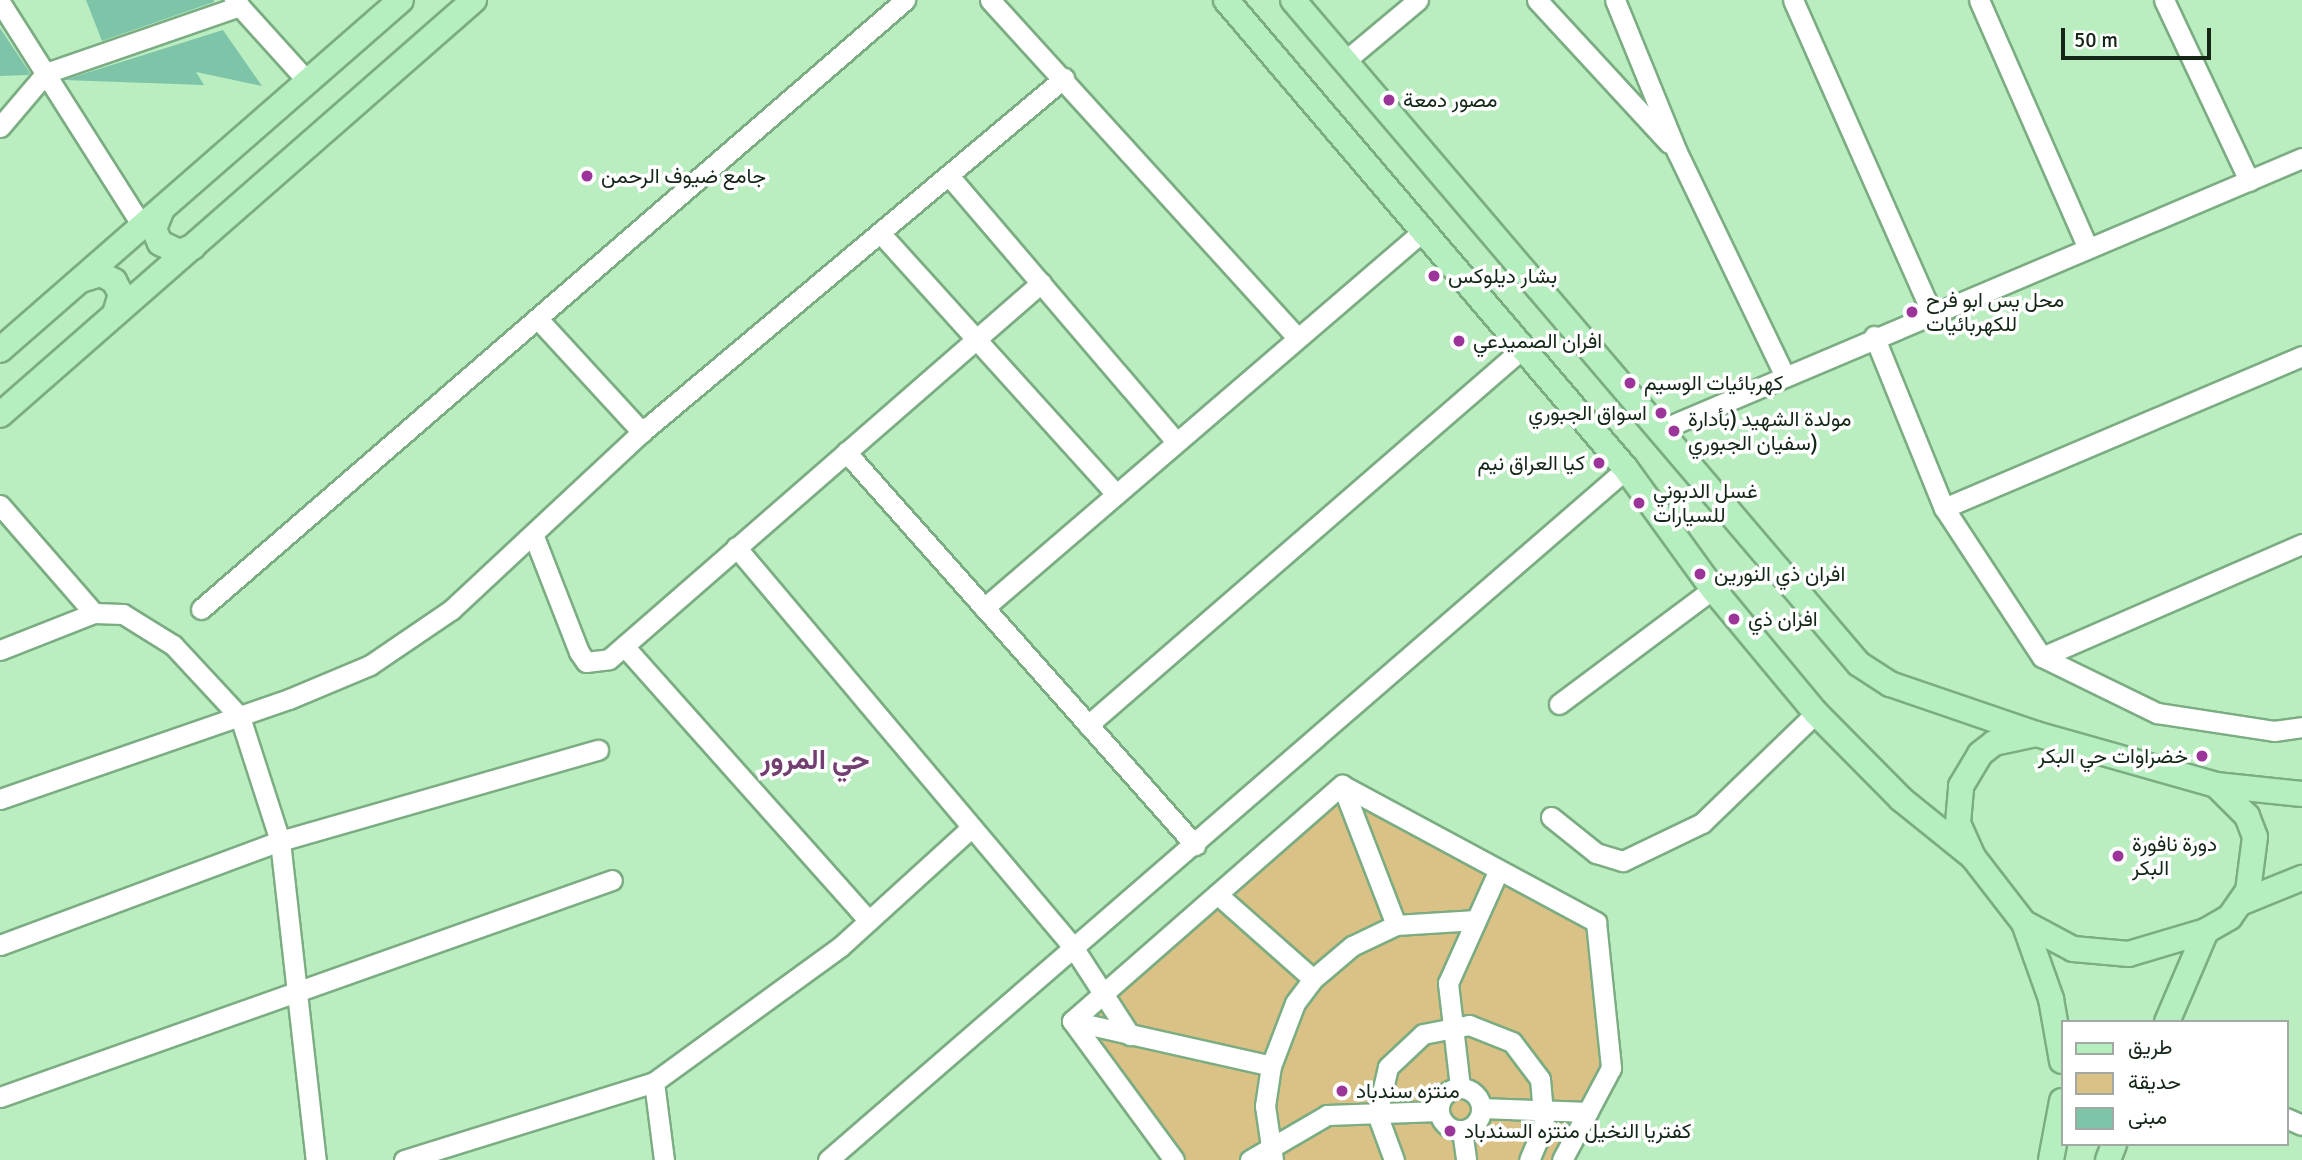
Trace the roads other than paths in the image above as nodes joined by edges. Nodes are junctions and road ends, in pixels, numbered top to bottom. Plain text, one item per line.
1 (474, 0) edge
2 (905, 0) edge
3 (990, 0) edge
4 (1226, 0) edge
5 (1293, 0) edge
6 (1418, 0) edge
7 (1537, 0) edge
8 (1615, 0) edge
9 (1793, 0) edge
10 (1979, 0) edge
11 (2164, 0) edge
12 (0, 2) edge
13 (237, 3) edge
14 (392, 4) edge
15 (1345, 61) junction
16 (46, 73) junction
17 (1064, 78) junction
18 (308, 82) junction
19 (0, 127) edge
20 (1677, 152) junction
21 (2302, 158) edge
22 (950, 177) junction
23 (2249, 181) junction
24 (162, 209) junction
25 (142, 226) junction
26 (1423, 231) junction
27 (883, 235) junction
28 (193, 247) junction
29 (2088, 248) junction
30 (81, 280) junction
31 (1041, 283) junction
32 (115, 314) junction
33 (1932, 314) junction
34 (538, 319) junction
35 (1874, 336) junction
36 (1298, 338) junction
37 (976, 340) junction
38 (1523, 348) junction
39 (0, 350) edge
40 (2302, 356) edge
41 (1785, 376) junction
42 (0, 415) edge
43 (1660, 430) junction
44 (642, 432) junction
45 (1177, 442) junction
46 (846, 452) junction
47 (1626, 469) junction
48 (1116, 494) junction
49 (0, 505) edge
50 (1944, 508) junction
51 (533, 534) junction
52 (2302, 544) edge
53 (736, 547) junction
54 (1713, 589) junction
55 (984, 607) junction
56 (201, 609) dead end
57 (93, 613) junction
58 (624, 646) junction
59 (0, 650) edge
60 (2042, 657) junction
61 (1559, 704) dead end
62 (1816, 713) junction
63 (240, 717) junction
64 (1088, 725) junction
65 (2302, 727) edge
66 (2036, 734) junction
67 (598, 750) dead end
68 (1342, 785) junction
69 (2216, 785) junction
70 (2302, 793) edge
71 (0, 799) edge
72 (1551, 817) dead end
73 (972, 827) junction
74 (280, 841) junction
75 (1195, 845) junction
76 (1973, 857) junction
77 (1498, 872) junction
78 (2302, 878) edge
79 (612, 880) dead end
80 (1217, 894) junction
81 (2240, 902) junction
82 (1476, 920) junction
83 (869, 921) junction
84 (2024, 923) junction
85 (1396, 925) junction
86 (2206, 931) junction
87 (0, 945) edge
88 (1073, 947) junction
89 (1313, 979) junction
90 (293, 993) junction
91 (1103, 993) junction
92 (2168, 1020) edge
93 (1072, 1021) junction
94 (1454, 1025) junction
95 (1130, 1035) junction
96 (2060, 1050) edge
97 (1271, 1066) junction
98 (654, 1082) junction
99 (1460, 1087) junction
100 (0, 1097) edge
101 (1482, 1108) junction
102 (1546, 1110) junction
103 (1439, 1111) junction
104 (1588, 1111) junction
105 (2060, 1112) edge
106 (1377, 1114) junction
107 (1462, 1130) junction
108 (1271, 1153) edge
109 (316, 1160) edge
110 (404, 1160) edge
111 (664, 1160) edge
112 (828, 1160) edge
113 (1174, 1160) edge
114 (1250, 1160) edge
115 (1394, 1160) edge
116 (1466, 1160) edge
117 (1529, 1160) edge
118 (1562, 1160) edge
119 (2051, 1160) edge

1 - 28 main road
2 - 34 street
3 - 17 street
4 - 26 main road
5 - 15 main road
6 - 15 street
7 - 20 street
8 - 20 street
9 - 33 street
10 - 29 street
11 - 23 street
12 - 16 street
13 - 16 street
13 - 18 street
14 - 18 main road
15 - 43 main road
16 - 19 street
16 - 25 street
17 - 22 street
17 - 36 street
18 - 24 main road
20 - 41 street
21 - 23 street
22 - 27 street
22 - 31 street
23 - 29 street
24 - 25 main road
24 - 28 main road
25 - 30 main road
26 - 36 street
26 - 38 main road
27 - 37 street
27 - 44 street
28 - 32 main road
29 - 33 street
30 - 32 main road
30 - 39 main road
31 - 37 street
31 - 45 street
32 - 42 main road
33 - 35 street
34 - 44 street
34 - 56 street
35 - 41 street
35 - 50 street
36 - 45 street
37 - 46 street
37 - 48 street
38 - 47 main road
38 - 64 street
40 - 50 street
41 - 43 street
43 - 66 main road
44 - 51 street
45 - 48 street
46 - 53 street
46 - 55 street
47 - 54 main road
47 - 75 street
48 - 55 street
49 - 57 street
50 - 60 street
51 - 58 street
51 - 63 street
52 - 60 street
53 - 58 street
53 - 73 street
54 - 61 street
54 - 62 main road
55 - 64 street
57 - 59 street
57 - 63 street
58 - 83 street
60 - 65 street
62 - 72 street
62 - 76 main road
63 - 71 street
63 - 74 street
64 - 75 street
66 - 69 main road
66 - 76 main road
67 - 74 street
68 - 77 street
68 - 80 street
68 - 85 street
69 - 70 main road
69 - 81 main road
73 - 83 street
73 - 88 street
74 - 87 street
74 - 90 street
75 - 88 street
76 - 84 main road
77 - 82 street
77 - 104 street
78 - 81 main road
79 - 90 street
80 - 89 street
80 - 91 street
81 - 86 main road
82 - 85 street
82 - 94 street
83 - 98 street
84 - 86 main road
84 - 96 main road
85 - 89 street
86 - 92 main road
88 - 91 street
88 - 112 street
89 - 97 street
90 - 100 street
90 - 109 street
91 - 93 street
91 - 95 street
93 - 95 street
93 - 113 street
94 - 99 street
94 - 102 street
94 - 106 street
95 - 97 street
97 - 108 street
98 - 110 street
98 - 111 street
99 - 101 street
99 - 103 street
101 - 102 street
101 - 107 street
102 - 104 street
102 - 117 street
103 - 106 street
103 - 107 street
104 - 118 street
105 - 119 main road
106 - 108 street
106 - 115 street
107 - 116 street
108 - 114 street

